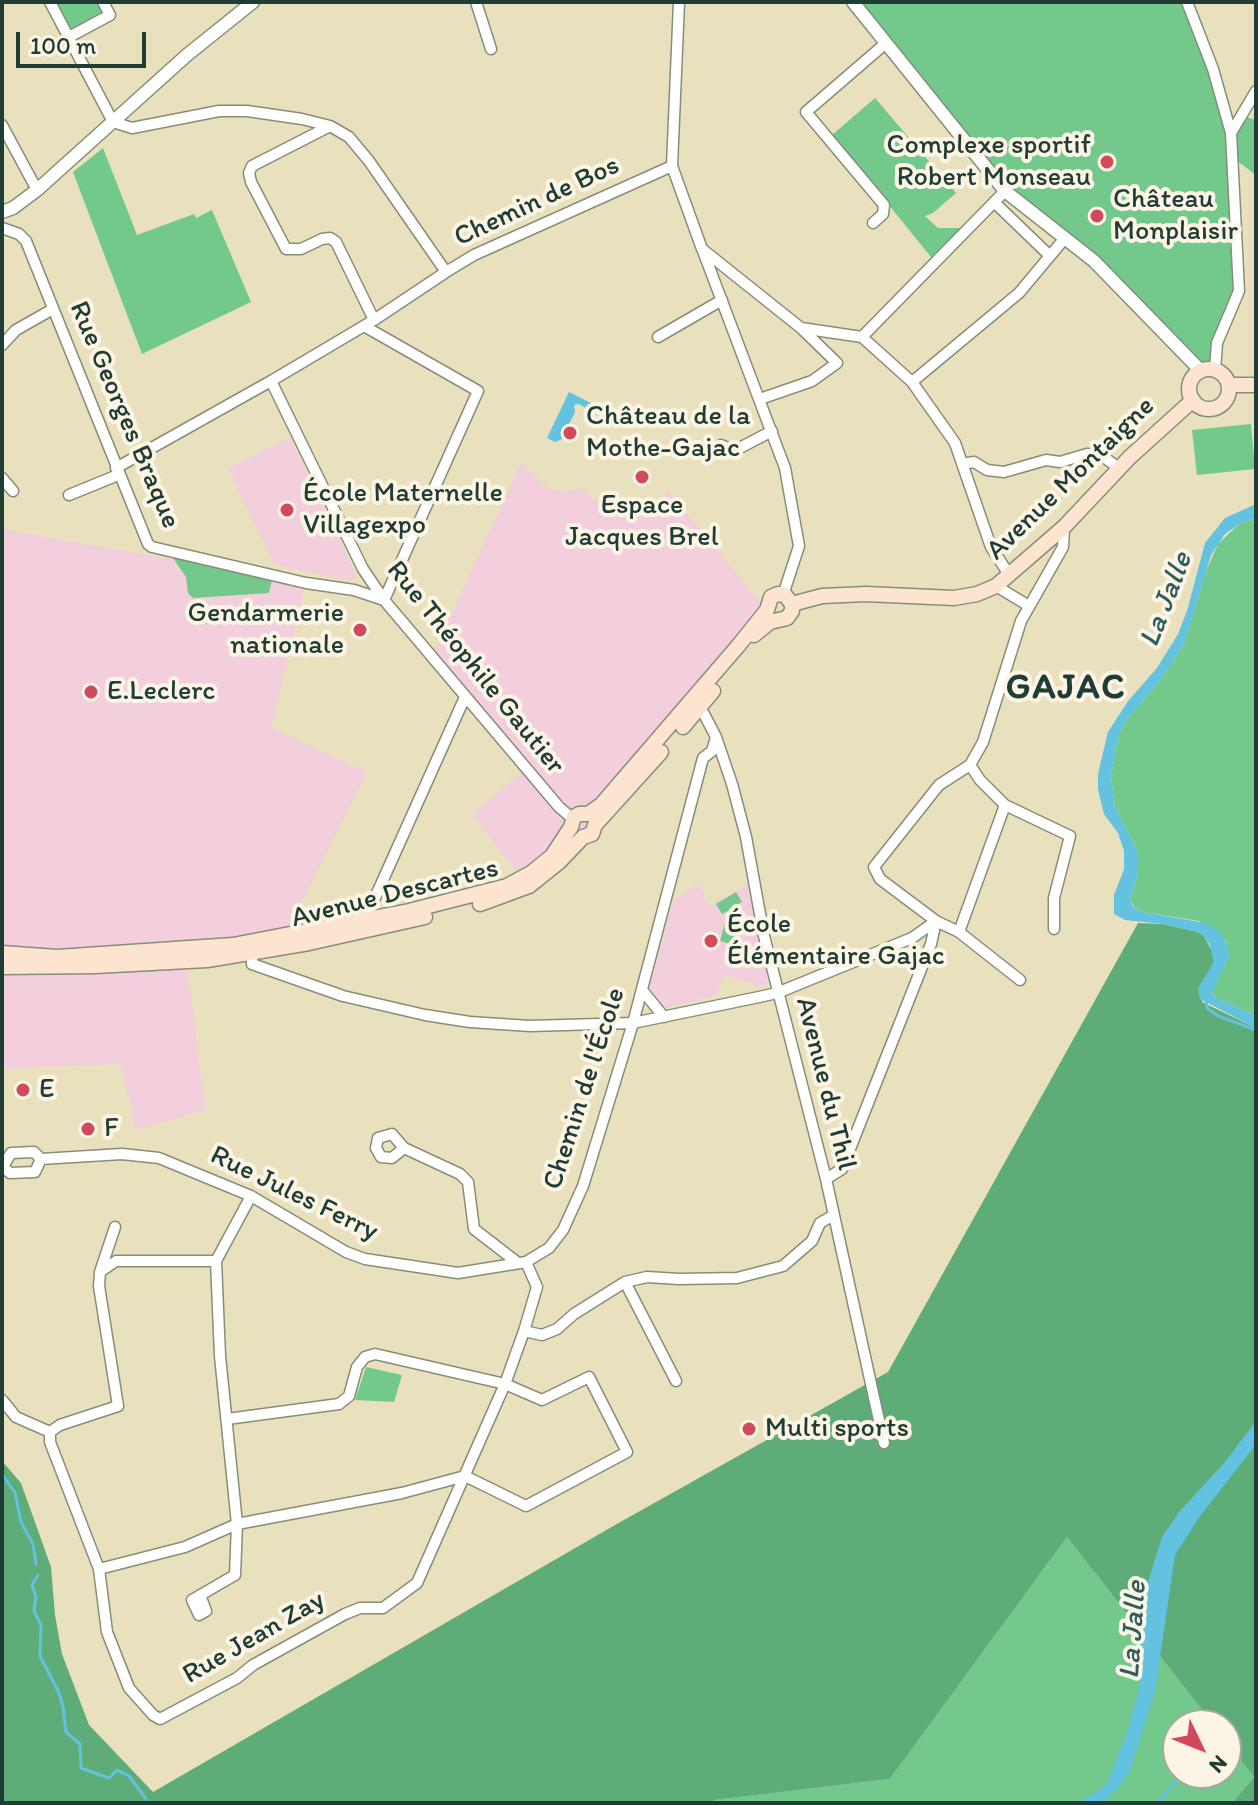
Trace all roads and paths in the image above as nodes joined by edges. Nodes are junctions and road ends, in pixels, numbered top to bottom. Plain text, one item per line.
1 (50, 2) edge
2 (103, 2) edge
3 (253, 2) edge
4 (476, 2) edge
5 (679, 2) edge
6 (853, 2) edge
7 (1187, 2) edge
8 (69, 37) junction
9 (886, 43) junction
10 (491, 49) dead end
11 (1256, 91) edge
12 (113, 122) junction
13 (2, 125) edge
14 (330, 126) junction
15 (1231, 133) junction
16 (672, 166) junction
17 (37, 190) junction
18 (1005, 191) junction
19 (994, 202) junction
20 (2, 213) edge
21 (873, 223) dead end
22 (2, 227) edge
23 (1065, 238) junction
24 (702, 249) junction
25 (1050, 256) junction
26 (446, 272) junction
27 (722, 300) junction
28 (53, 309) junction
29 (369, 323) junction
30 (801, 328) junction
31 (658, 337) dead end
32 (862, 337) junction
33 (2, 345) edge
34 (1208, 371) junction
35 (271, 381) junction
36 (912, 382) junction
37 (1229, 385) junction
38 (1256, 385) edge
39 (760, 399) junction
40 (1193, 400) junction
41 (772, 431) junction
42 (721, 445) dead end
43 (962, 464) junction
44 (1120, 469) junction
45 (117, 472) junction
46 (2, 478) edge
47 (13, 491) dead end
48 (69, 495) dead end
49 (1064, 527) junction
50 (1010, 576) junction
51 (996, 586) junction
52 (384, 600) junction
53 (788, 600) junction
54 (1029, 606) junction
55 (771, 615) junction
56 (465, 697) junction
57 (694, 706) junction
58 (716, 737) junction
59 (970, 765) junction
60 (1005, 805) junction
61 (582, 821) junction
62 (365, 920) junction
63 (936, 921) junction
64 (1054, 929) dead end
65 (959, 932) junction
66 (2, 953) edge
67 (252, 953) junction
68 (2, 967) edge
69 (1020, 980) dead end
70 (642, 990) junction
71 (777, 993) junction
72 (664, 1017) junction
73 (633, 1023) junction
74 (404, 1148) dead end
75 (41, 1159) junction
76 (3, 1166) edge
77 (826, 1179) junction
78 (251, 1196) junction
79 (832, 1216) junction
80 (115, 1227) dead end
81 (216, 1261) junction
82 (522, 1263) junction
83 (100, 1272) junction
84 (625, 1282) junction
85 (524, 1331) junction
86 (676, 1381) dead end
87 (505, 1384) junction
88 (2, 1400) edge
89 (227, 1419) junction
90 (50, 1432) junction
91 (884, 1443) dead end
92 (465, 1476) junction
93 (237, 1524) junction
94 (99, 1569) junction
95 (200, 1595) dead end

1 - 8 street
2 - 8 street
3 - 12 street
4 - 10 street
5 - 16 street
6 - 9 street
7 - 15 street
8 - 12 street
9 - 18 street
9 - 21 street
11 - 15 street
12 - 14 street, Chemin de Bos
12 - 17 street
13 - 17 street
14 - 26 street, Chemin de Bos
14 - 29 street
15 - 34 street
16 - 24 street
16 - 26 street, Chemin de Bos
17 - 20 street
18 - 19 street
18 - 23 street
19 - 25 street
19 - 32 street
20 - 22 street
22 - 28 street, Rue Georges Braque
23 - 25 street
23 - 34 street
24 - 27 street
24 - 30 street
25 - 36 street
26 - 29 street
27 - 31 street
27 - 39 street
28 - 33 street
28 - 45 street, Rue Georges Braque
29 - 35 street
29 - 52 street
30 - 32 street
30 - 39 street
32 - 36 street
34 - 37 main road
34 - 40 main road
35 - 45 street
35 - 52 street, Rue Théophile Gautier
36 - 43 street
37 - 38 main road
37 - 40 main road
39 - 41 street
40 - 44 main road, Avenue Montaigne
41 - 42 street
41 - 53 street
43 - 44 street
43 - 50 street
44 - 49 main road, Avenue Montaigne
45 - 48 street
45 - 52 street, Rue Georges Braque
46 - 47 street
49 - 50 main road, Avenue Montaigne
49 - 54 street
50 - 51 main road, Avenue Montaigne
51 - 53 main road, Avenue Montaigne
51 - 54 street
52 - 56 street, Rue Théophile Gautier
53 - 55 main road
53 - 55 main road
54 - 59 street
55 - 57 main road, Avenue Descartes
56 - 61 street, Rue Théophile Gautier
56 - 62 street
57 - 58 street
57 - 61 main road, Avenue Descartes
58 - 70 street, Chemin de l'École
58 - 71 street, Avenue du Thil
59 - 60 street
59 - 63 street
60 - 64 street
60 - 65 street
61 - 62 main road, Avenue Descartes
61 - 67 main road, Avenue Descartes
62 - 66 main road, Avenue Descartes
63 - 65 street
63 - 71 street
63 - 77 street
65 - 69 street
67 - 68 main road, Avenue Descartes
67 - 73 street
70 - 72 street
70 - 73 street, Chemin de l'École
71 - 72 street
71 - 77 street, Avenue du Thil
72 - 73 street
73 - 82 street, Chemin de l'École
74 - 82 street
75 - 76 street, Rue Jules Ferry
75 - 76 street, Rue Jules Ferry
75 - 78 street, Rue Jules Ferry
77 - 79 street, Avenue du Thil
78 - 81 street
78 - 82 street, Rue Jules Ferry
79 - 84 street
79 - 91 street, Avenue du Thil
80 - 83 street
81 - 83 street
81 - 89 street
82 - 85 street
83 - 90 street
84 - 85 street
84 - 86 street
85 - 87 street
87 - 89 street
87 - 92 street
87 - 92 street
88 - 90 street
89 - 93 street
90 - 94 street
92 - 93 street
92 - 94 street, Rue Jean Zay
93 - 94 street
93 - 95 street

